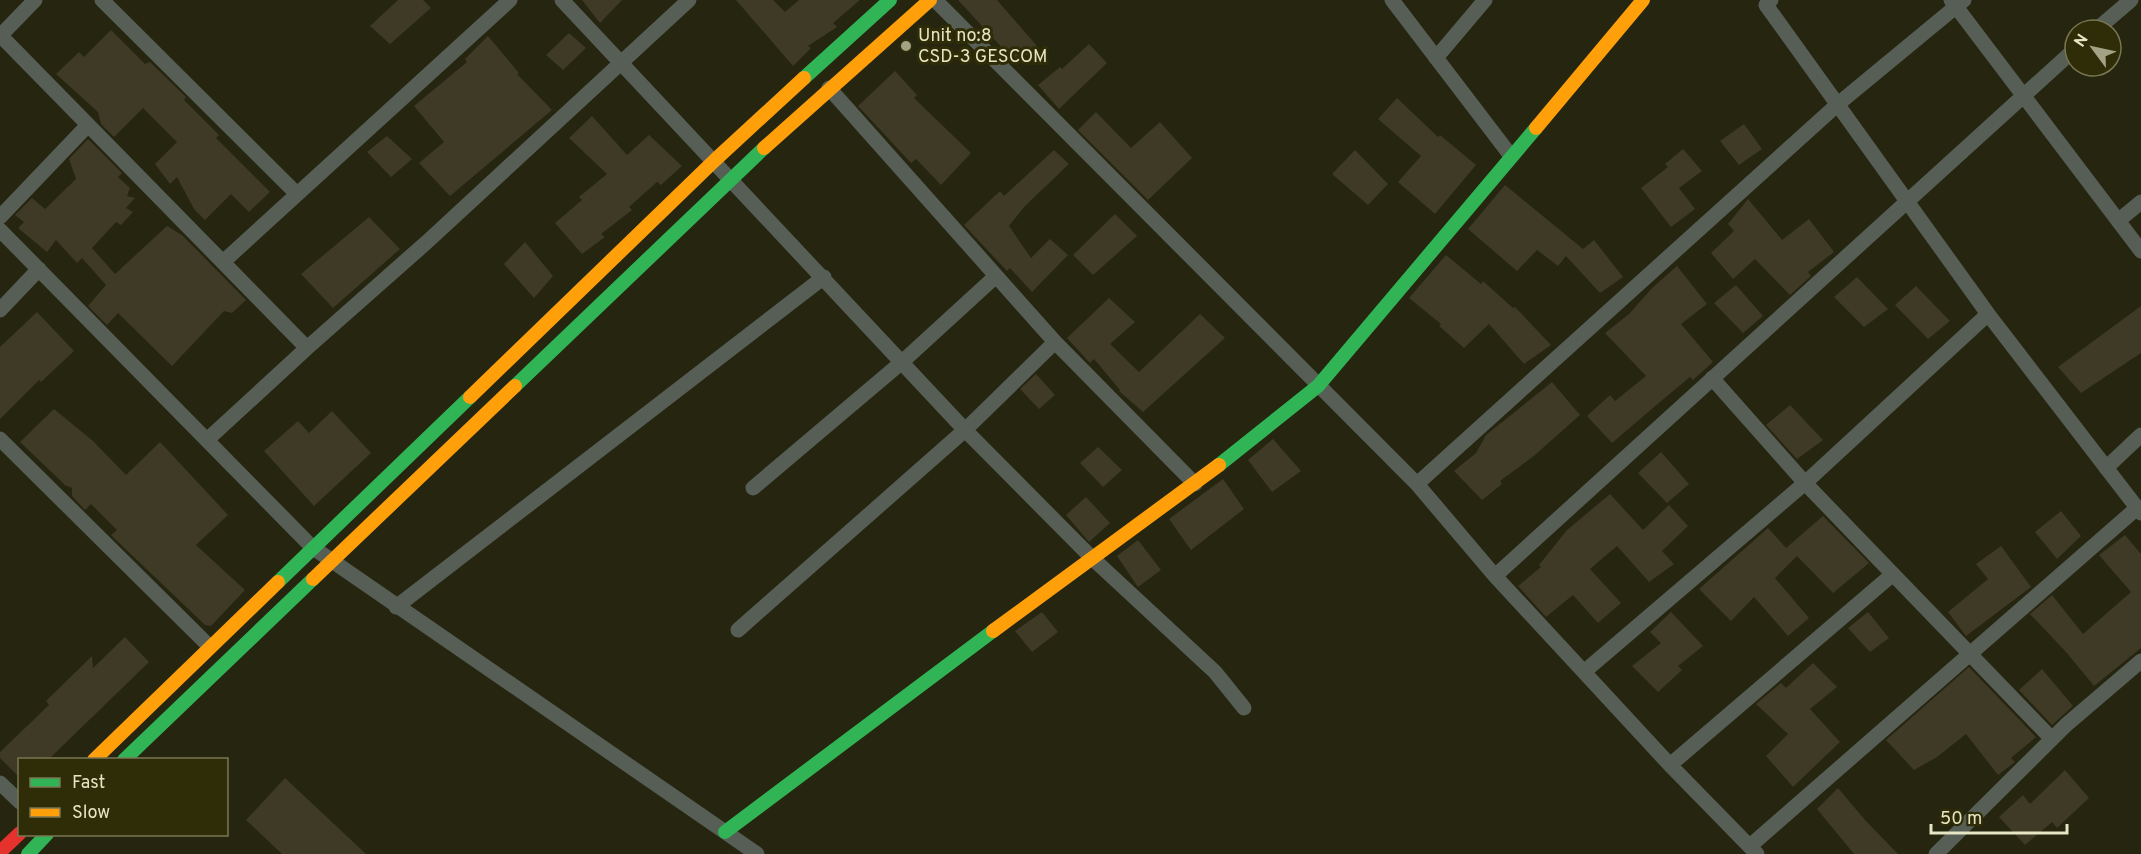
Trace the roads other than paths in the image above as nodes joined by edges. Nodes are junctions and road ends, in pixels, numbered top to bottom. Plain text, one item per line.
1 (35, 0) edge
2 (102, 0) edge
3 (510, 0) edge
4 (562, 0) edge
5 (689, 0) edge
6 (890, 0) edge
7 (930, 0) edge
8 (935, 0) edge
9 (1392, 0) edge
10 (1485, 0) edge
11 (1643, 0) edge
12 (2131, 0) edge
13 (1767, 2) edge
14 (1957, 2) edge
15 (2110, 18) edge
16 (0, 35) edge
17 (1436, 58) junction
18 (2063, 59) edge
19 (622, 64) junction
20 (829, 88) junction
21 (2023, 94) junction
22 (1838, 104) junction
23 (88, 125) junction
24 (1511, 156) junction
25 (715, 160) junction
26 (732, 178) junction
27 (297, 194) junction
28 (1909, 200) junction
29 (2141, 202) edge
30 (0, 217) edge
31 (2118, 220) junction
32 (0, 230) edge
33 (2141, 251) edge
34 (223, 262) junction
35 (39, 270) junction
36 (996, 276) junction
37 (824, 278) junction
38 (0, 310) edge
39 (1988, 314) junction
40 (1055, 342) junction
41 (307, 348) junction
42 (902, 362) junction
43 (1712, 378) junction
44 (1318, 386) junction
45 (965, 430) junction
46 (2141, 435) edge
47 (0, 439) edge
48 (208, 439) junction
49 (2106, 468) junction
50 (1805, 483) junction
51 (1195, 484) junction
52 (1418, 484) junction
53 (753, 488) dead end
54 (2139, 510) edge
55 (312, 547) junction
56 (1091, 557) junction
57 (332, 560) junction
58 (1893, 574) junction
59 (1495, 576) junction
60 (396, 607) junction
61 (738, 630) dead end
62 (209, 646) junction
63 (1971, 654) junction
64 (2141, 661) edge
65 (1585, 671) junction
66 (1244, 708) dead end
67 (2052, 739) junction
68 (94, 758) edge
69 (125, 758) edge
70 (1670, 765) junction
71 (0, 783) edge
72 (18, 800) edge
73 (725, 832) junction
74 (18, 834) edge
75 (45, 836) edge
76 (1753, 850) edge
77 (0, 852) edge
78 (28, 854) edge
79 (757, 854) edge
80 (1936, 854) edge

1 - 16 street
2 - 27 street
3 - 27 street
4 - 19 street
5 - 19 street
6 - 25 street
7 - 20 street
8 - 44 street
9 - 17 street
10 - 17 street
11 - 24 street
12 - 15 street
13 - 22 street
14 - 21 street
14 - 22 street
16 - 23 street
17 - 24 street
18 - 21 street
19 - 25 street
19 - 41 street
20 - 26 street
20 - 36 street
21 - 28 street
21 - 31 street
22 - 28 street
22 - 52 street
23 - 30 street
23 - 34 street
24 - 44 street
25 - 26 street
25 - 55 street
26 - 37 street
26 - 57 street
27 - 34 street
28 - 39 street
28 - 43 street
29 - 31 street
31 - 33 street
32 - 35 street
34 - 41 street
35 - 38 street
35 - 48 street
36 - 40 street
36 - 42 street
37 - 42 street
37 - 60 street
39 - 49 street
39 - 50 street
40 - 45 street
40 - 51 street
41 - 48 street
42 - 45 street
42 - 53 street
43 - 50 street
43 - 59 street
44 - 51 street
44 - 52 street
45 - 56 street
45 - 61 street
46 - 49 street
47 - 62 street
48 - 55 street
49 - 54 street
50 - 58 street
50 - 65 street
51 - 56 street
52 - 59 street
54 - 63 street
55 - 57 street
55 - 62 street
56 - 66 street
56 - 73 street
57 - 60 street
57 - 69 street
58 - 63 street
58 - 70 street
59 - 65 street
60 - 73 street
62 - 68 street
63 - 67 street
63 - 76 street
64 - 67 street
65 - 70 street
67 - 80 street
70 - 76 street
71 - 72 street
73 - 79 street
74 - 77 street
75 - 78 street

